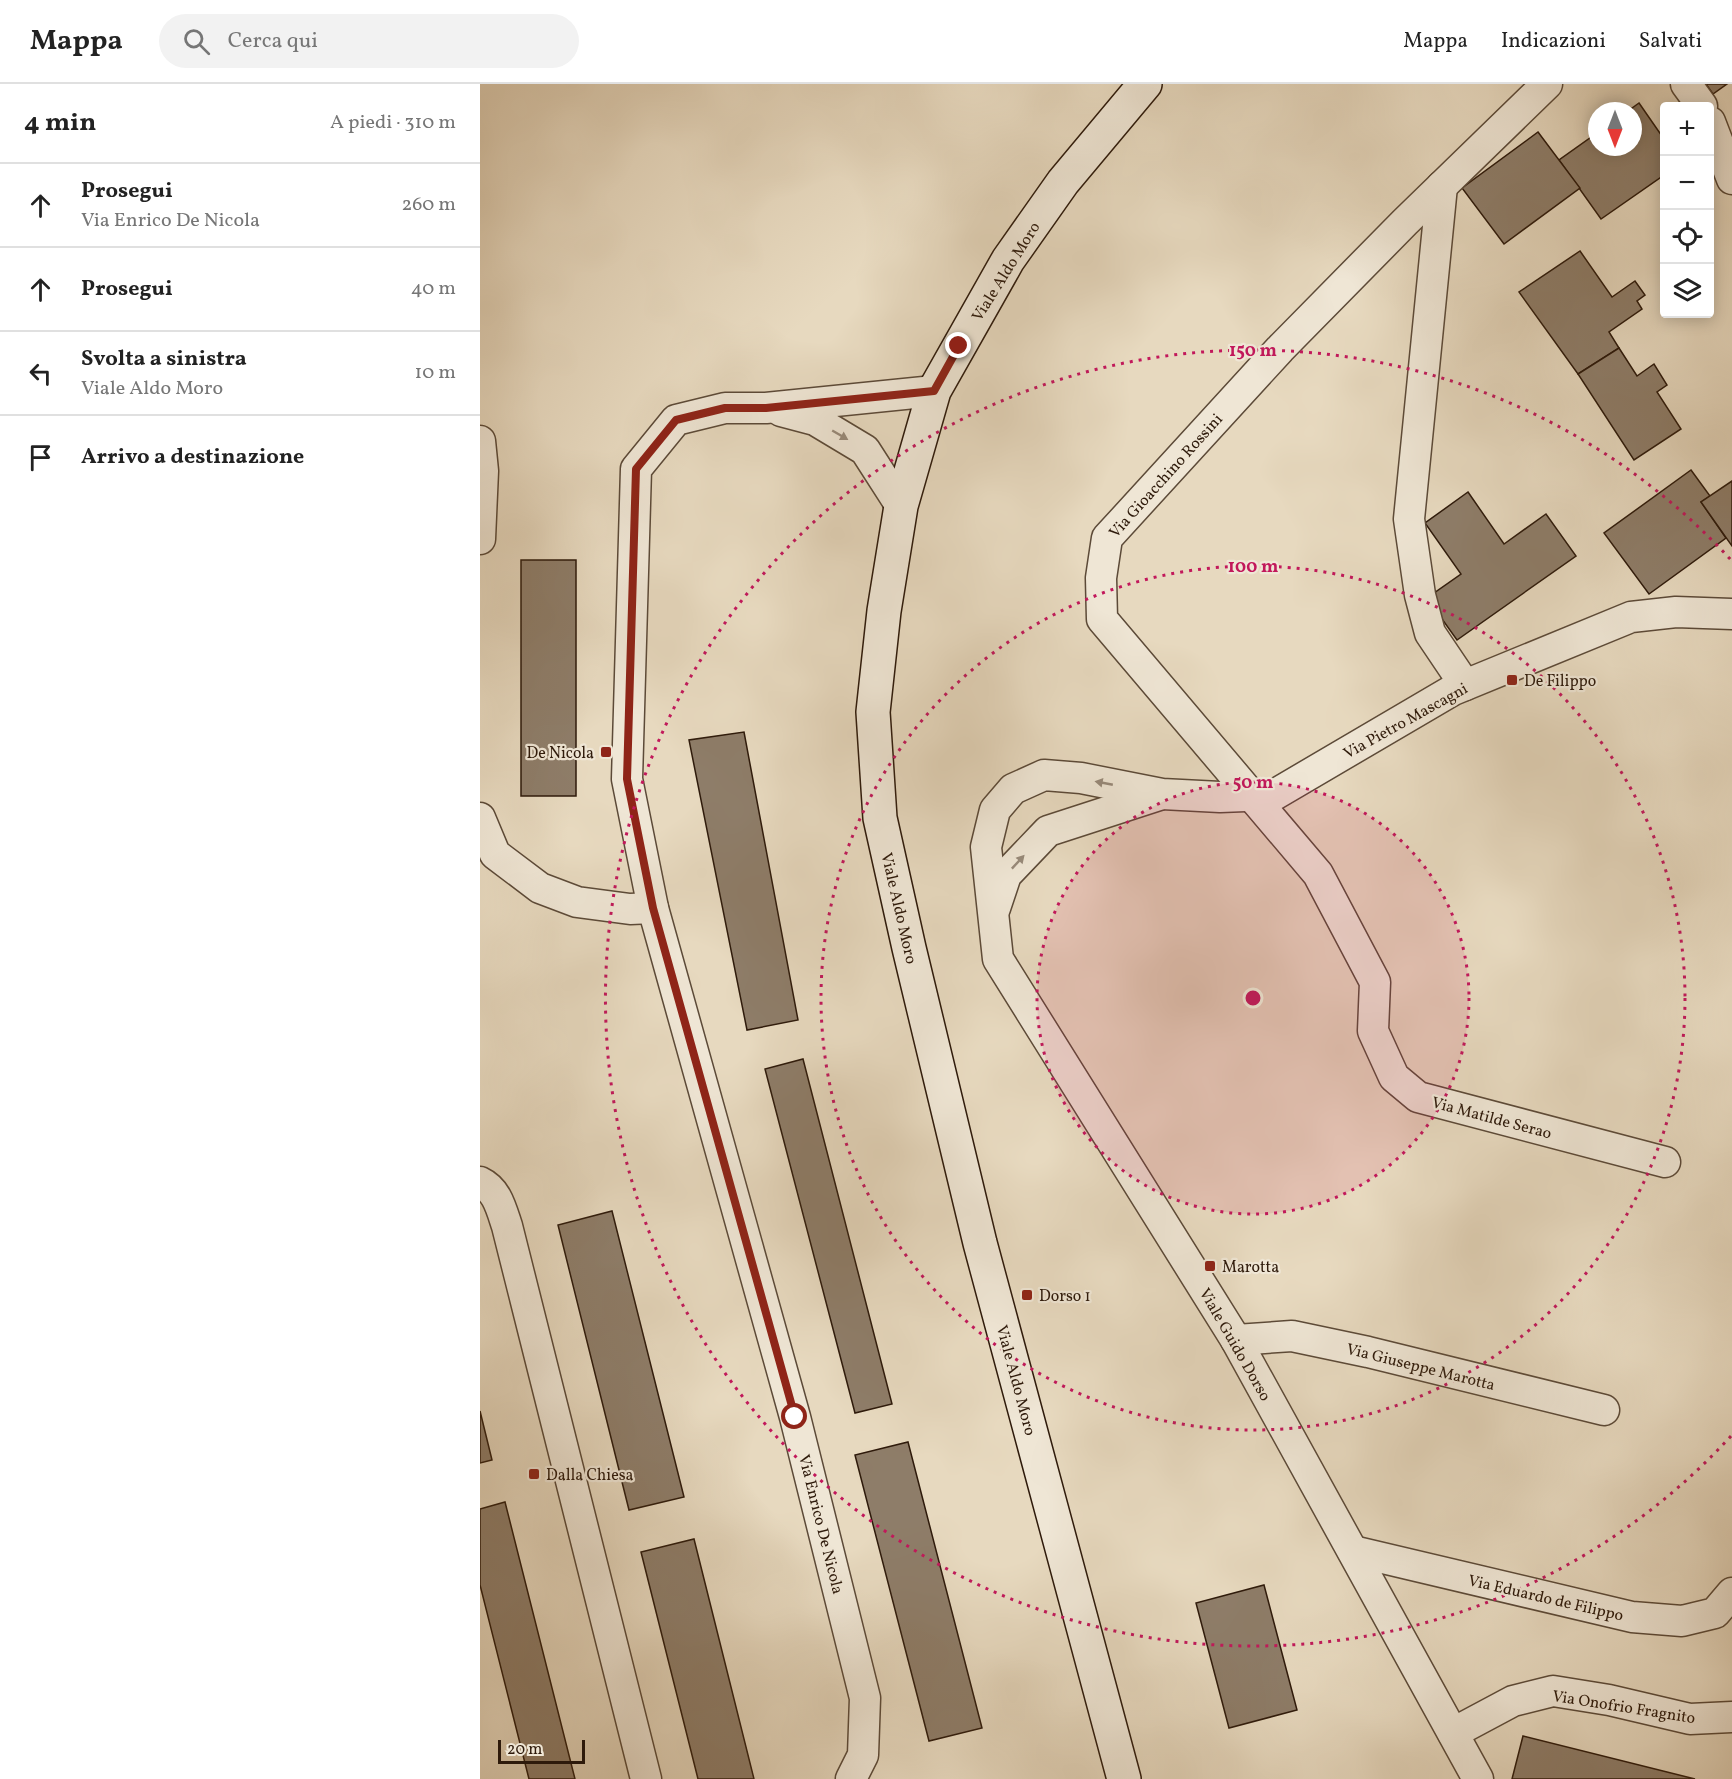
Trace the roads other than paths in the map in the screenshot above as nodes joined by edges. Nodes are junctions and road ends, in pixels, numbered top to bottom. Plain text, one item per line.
1 (1145, 84) edge
2 (1547, 84) edge
3 (1686, 84) edge
4 (1699, 102) edge
5 (1714, 132) edge
6 (1732, 179) edge
7 (1442, 186) junction
8 (934, 391) junction
9 (766, 408) junction
10 (480, 441) edge
11 (901, 506) junction
12 (480, 539) edge
13 (1732, 614) edge
14 (1466, 685) junction
15 (1162, 794) junction
16 (1254, 796) junction
17 (480, 818) edge
18 (653, 908) junction
19 (993, 914) junction
20 (1665, 1162) dead end
21 (480, 1182) edge
22 (1236, 1340) junction
23 (1604, 1410) dead end
24 (1353, 1551) junction
25 (1732, 1593) edge
26 (1732, 1717) edge
27 (1453, 1733) junction
28 (646, 1779) edge
29 (851, 1779) edge
30 (1124, 1779) edge
31 (1478, 1779) edge

1 - 8 street, Viale Aldo Moro
2 - 7 street, Via Gioacchino Rossini
3 - 4 street
5 - 6 street
7 - 14 street
7 - 16 street, Via Gioacchino Rossini
8 - 9 street
8 - 11 street, Viale Aldo Moro
9 -> 11 street
9 - 18 street, Via Enrico De Nicola
10 - 12 street
11 - 30 street, Viale Aldo Moro
13 - 14 street, Via Pietro Mascagni
14 - 16 street, Via Pietro Mascagni
15 - 16 street, Viale Guido Dorso
19 -> 15 street, Viale Guido Dorso
15 -> 19 street, Viale Guido Dorso
16 - 20 street, Via Matilde Serao
17 - 18 street
18 - 29 street, Via Enrico De Nicola
19 - 22 street, Viale Guido Dorso
21 - 28 street
22 - 23 street, Via Giuseppe Marotta
22 - 24 street, Viale Guido Dorso
24 - 25 street, Via Eduardo de Filippo
24 - 27 street, Viale Guido Dorso
26 - 27 street, Via Onofrio Fragnito
27 - 31 street, Viale Guido Dorso

